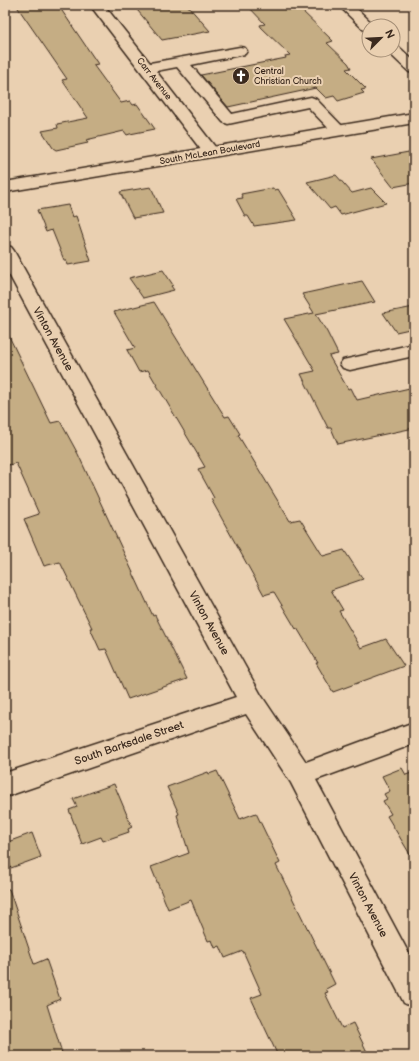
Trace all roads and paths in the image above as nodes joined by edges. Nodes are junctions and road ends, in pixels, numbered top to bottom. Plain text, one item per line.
1 (97, 5) edge
2 (345, 5) edge
3 (361, 20) edge
4 (240, 51) dead end
5 (401, 57) edge
6 (181, 62) junction
7 (146, 68) junction
8 (414, 69) edge
9 (204, 116) junction
10 (414, 118) edge
11 (339, 131) junction
12 (211, 152) junction
13 (5, 187) edge
14 (5, 251) edge
15 (414, 350) edge
16 (350, 364) dead end
17 (252, 702) junction
18 (414, 733) edge
19 (300, 776) junction
20 (5, 785) edge
21 (414, 993) edge

1 - 7 street, Carr Avenue
2 - 3 street
4 - 6 street
5 - 8 street
6 - 7 street
6 - 9 street
7 - 9 street, Carr Avenue
9 - 11 street
9 - 12 street, Carr Avenue
10 - 11 street, South McLean Boulevard
11 - 12 street, South McLean Boulevard
12 - 13 street, South McLean Boulevard
14 - 17 street, Vinton Avenue
15 - 16 street
17 - 19 street, Vinton Avenue
17 - 20 street, South Barksdale Street
18 - 19 street
19 - 21 street, Vinton Avenue

